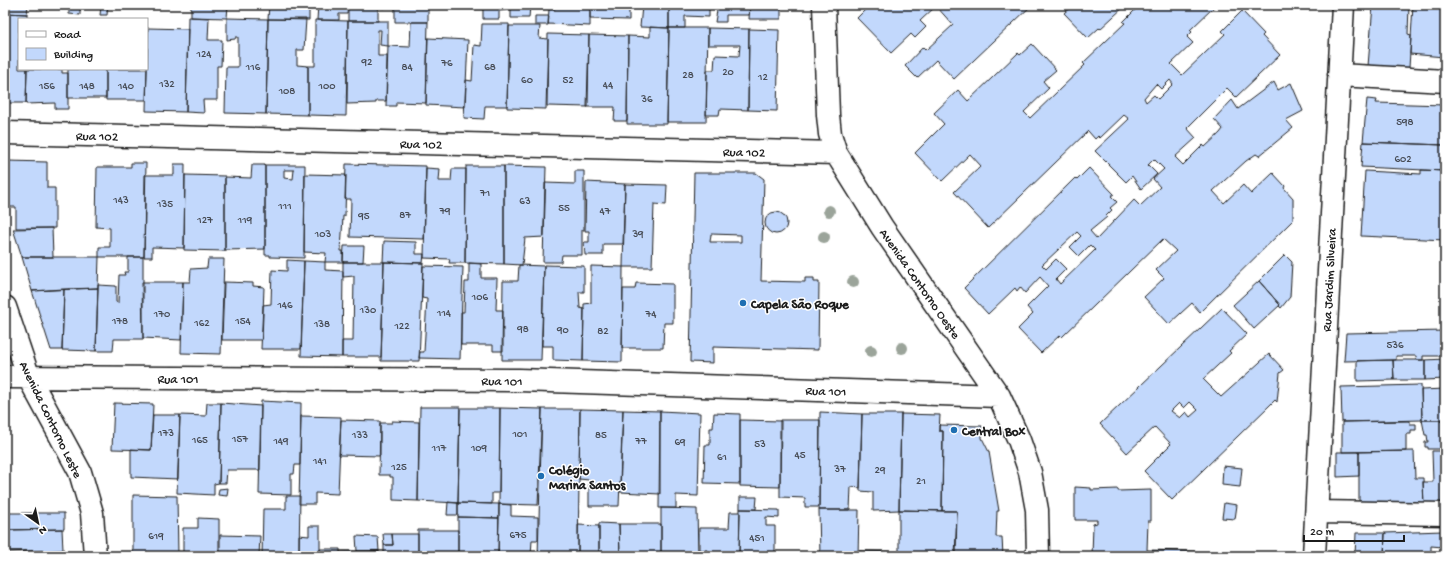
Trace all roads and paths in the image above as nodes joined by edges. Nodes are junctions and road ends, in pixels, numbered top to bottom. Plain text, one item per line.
1 (824, 5) edge
2 (1343, 5) edge
3 (1339, 75) junction
4 (1445, 81) edge
5 (5, 133) edge
6 (836, 153) junction
7 (5, 307) edge
8 (5, 377) edge
9 (29, 378) junction
10 (999, 396) junction
11 (1317, 512) junction
12 (1445, 514) edge
13 (95, 556) edge
14 (1038, 556) edge
15 (1314, 556) edge

1 - 6 street, Avenida Contorno Oeste
2 - 3 street, Rua Jardim Silveira
3 - 4 street
3 - 11 street, Rua Jardim Silveira
5 - 6 street, Rua 102
6 - 10 street, Avenida Contorno Oeste
7 - 9 street, Avenida Contorno Leste
8 - 9 street, Rua 101
9 - 10 street, Rua 101
9 - 13 street, Avenida Contorno Leste
10 - 14 street, Avenida Contorno Oeste
11 - 12 street
11 - 15 street, Rua Jardim Silveira

